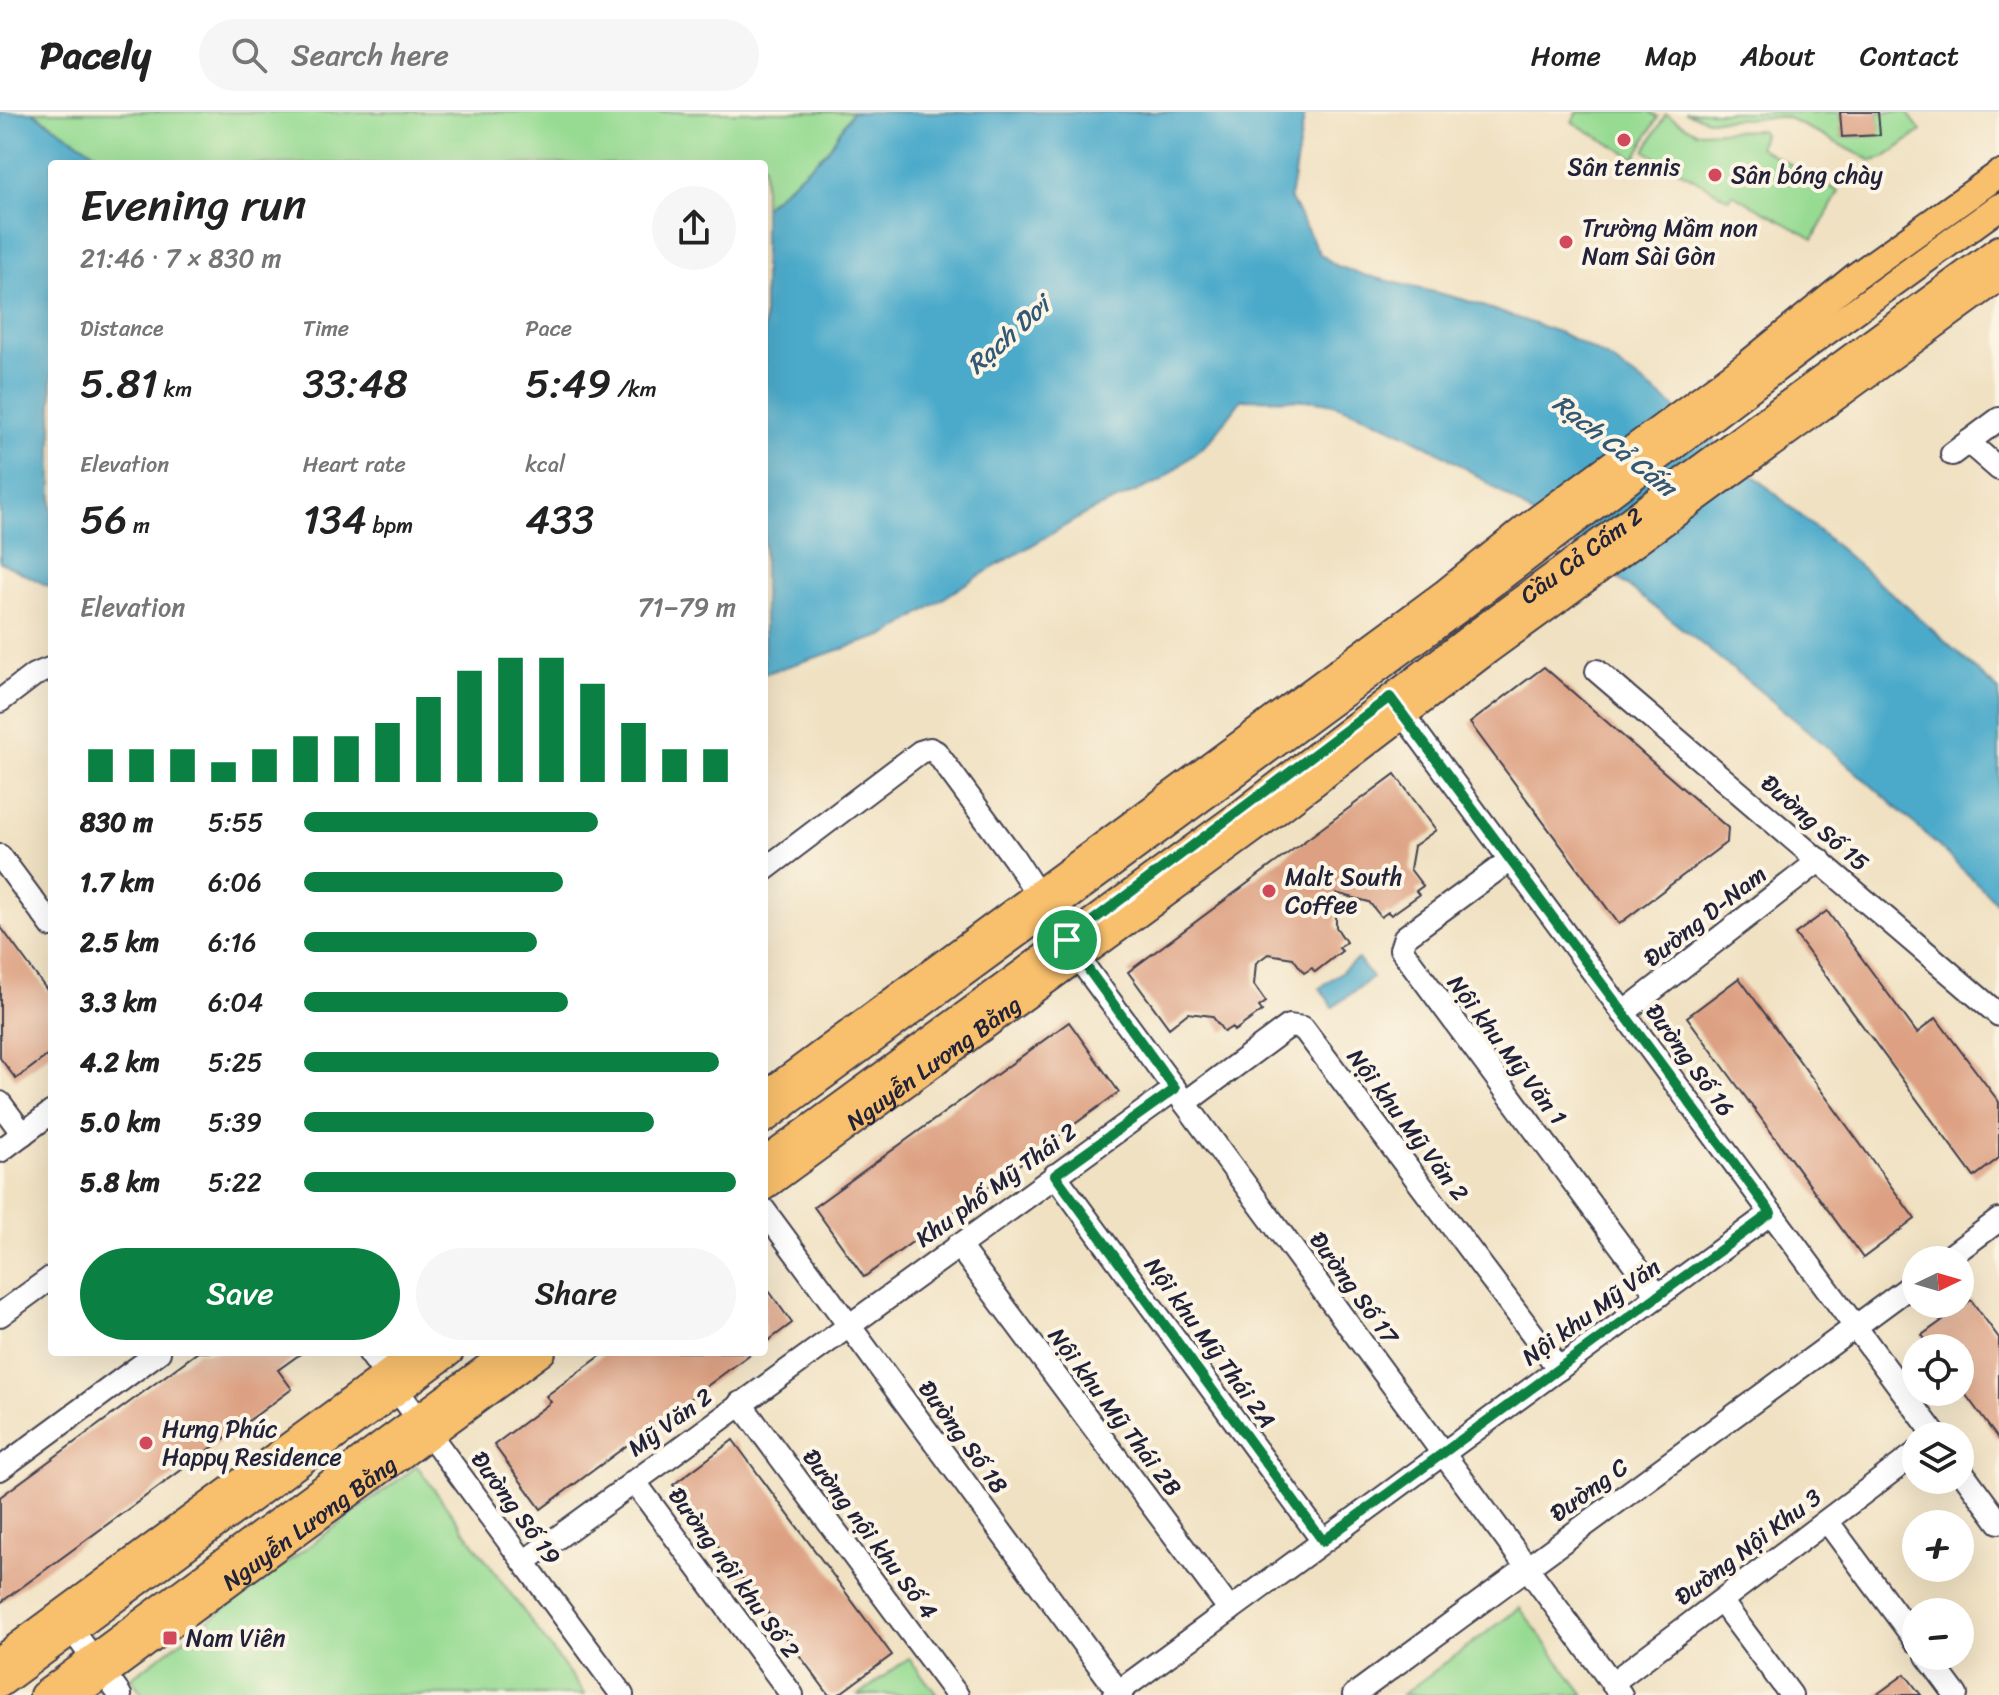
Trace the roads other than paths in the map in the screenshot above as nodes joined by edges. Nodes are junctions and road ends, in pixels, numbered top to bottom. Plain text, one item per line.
1 (1999, 174) edge
2 (1999, 207) edge
3 (1999, 249) edge
4 (1999, 278) edge
5 (1802, 335) junction
6 (1843, 379) junction
7 (1999, 419) edge
8 (1999, 469) edge
9 (1482, 642) joint
10 (48, 670) edge
11 (1597, 671) dead end
12 (0, 701) edge
13 (1396, 706) junction
14 (0, 856) edge
15 (1510, 860) junction
16 (1820, 860) junction
17 (768, 867) edge
18 (1043, 902) junction
19 (48, 921) edge
20 (1072, 948) junction
21 (1623, 1013) junction
22 (1999, 1015) edge
23 (768, 1093) edge
24 (1180, 1096) junction
25 (0, 1103) edge
26 (48, 1115) edge
27 (768, 1117) edge
28 (23, 1134) junction
29 (0, 1151) edge
30 (768, 1159) edge
31 (1055, 1175) junction
32 (768, 1184) edge
33 (1771, 1213) junction
34 (768, 1215) edge
35 (1999, 1220) edge
36 (958, 1245) junction
37 (1964, 1246) edge
38 (48, 1280) edge
39 (1902, 1292) edge
40 (1658, 1296) junction
41 (0, 1315) edge
42 (848, 1324) junction
43 (1855, 1327) junction
44 (154, 1356) edge
45 (372, 1356) edge
46 (414, 1356) edge
47 (443, 1356) edge
48 (504, 1356) edge
49 (536, 1356) edge
50 (1559, 1369) junction
51 (392, 1383) junction
52 (740, 1403) junction
53 (1926, 1422) edge
54 (424, 1427) junction
55 (1443, 1454) junction
56 (1902, 1464) edge
57 (0, 1469) edge
58 (634, 1481) junction
59 (1974, 1488) edge
60 (1827, 1521) junction
61 (1999, 1522) edge
62 (1323, 1541) junction
63 (524, 1562) junction
64 (1527, 1567) junction
65 (1721, 1601) junction
66 (1230, 1610) junction
67 (1902, 1622) edge
68 (66, 1623) junction
69 (0, 1659) edge
70 (1937, 1670) edge
71 (106, 1676) edge
72 (0, 1684) edge
73 (1616, 1689) edge
74 (1118, 1694) edge
75 (43, 1695) edge
76 (76, 1695) edge
77 (622, 1695) edge
78 (792, 1695) edge
79 (957, 1695) edge
80 (1354, 1695) edge
81 (1791, 1695) edge
82 (1956, 1695) edge

1 - 5 main road
2 - 5 main road
3 - 6 main road
4 - 6 main road
5 - 18 main road, Cầu Cả Cấm 2
6 - 9 main road, Cầu Cả Cấm 2
7 - 8 street
9 - 13 main road, Nguyễn Lương Bằng
10 - 12 street
11 - 16 street, Đường Số 15
13 - 15 street, Đường Số 16
13 - 20 main road, Nguyễn Lương Bằng
14 - 19 street
15 - 21 street, Đường Số 16
15 - 40 street, Nội khu Mỹ Văn 1
16 - 21 street, Đường D-Nam
16 - 22 street, Đường Số 15
17 - 18 street, Đường Số 17
18 - 20 street, Đường Số 17
18 - 23 main road
18 - 27 main road
20 - 24 street, Đường Số 17
20 - 30 main road, Nguyễn Lương Bằng
20 - 32 main road, Nguyễn Lương Bằng
21 - 33 street, Đường Số 16
24 - 31 street, Khu phố Mỹ Thái 2
24 - 50 street, Nội khu Mỹ Văn 2
24 - 55 street, Đường Số 17
25 - 28 street
26 - 28 street
28 - 29 street
31 - 36 street, Khu phố Mỹ Thái 2
31 - 62 street, Nội khu Mỹ Thái 2A
33 - 40 street, Nội khu Mỹ Văn
33 - 43 street, Đường Số 16
34 - 42 street, Đường Số 18
35 - 37 street
36 - 42 street, Khu phố Mỹ Thái 2
36 - 66 street, Nội khu Mỹ Thái 2B
38 - 41 street
39 - 43 street, Đường C
40 - 50 street, Nội khu Mỹ Văn
42 - 52 street, Mỹ Văn 2
42 - 74 street, Đường Số 18
43 - 53 street, Đường Số 16
43 - 64 street, Đường C
44 - 57 street
45 - 51 street, Đường Số 19
46 - 51 main road
47 - 51 main road
48 - 54 main road, Nguyễn Lương Bằng
49 - 54 main road, Nguyễn Lương Bằng
50 - 55 street, Nội khu Mỹ Văn
51 - 54 street, Đường Số 19
51 - 68 main road
52 - 58 street, Mỹ Văn 2
52 - 79 street, Đường nội khu Số 4
54 - 63 street, Đường Số 19
54 - 71 main road, Nguyễn Lương Bằng
55 - 62 street
55 - 64 street, Đường Số 17
56 - 60 street, Đường Nội Khu 3
58 - 63 street, Mỹ Văn 2
58 - 78 street, Đường nội khu Số 2
59 - 61 street
60 - 65 street, Đường Nội Khu 3
60 - 67 street
62 - 66 street
63 - 77 street, Đường Số 19
64 - 73 street, Đường Số 17
64 - 80 street, Đường C
65 - 73 street, Đường Nội Khu 3
65 - 81 street
66 - 74 street
68 - 69 main road
68 - 71 street
68 - 72 main road
70 - 82 street
71 - 75 main road, Nguyễn Lương Bằng
71 - 76 main road, Nguyễn Lương Bằng

